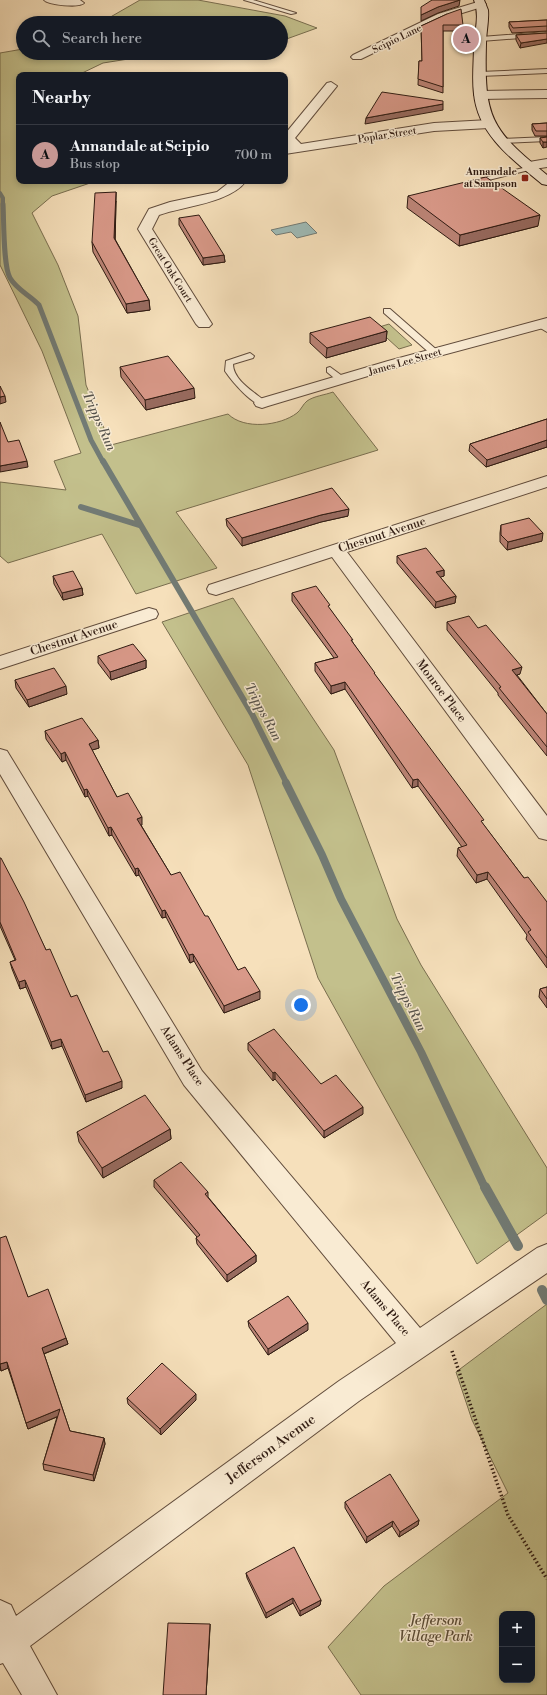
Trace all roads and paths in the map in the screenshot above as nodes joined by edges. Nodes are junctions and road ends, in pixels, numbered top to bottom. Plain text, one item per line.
1 (49, 0) edge
2 (247, 0) edge
3 (480, 2) edge
4 (79, 3) dead end
5 (294, 12) dead end
6 (547, 34) edge
7 (480, 39) junction
8 (357, 57) dead end
9 (547, 71) edge
10 (480, 74) junction
11 (331, 86) dead end
12 (547, 94) edge
13 (480, 95) junction
14 (489, 124) junction
15 (547, 139) edge
16 (501, 141) junction
17 (300, 149) junction
18 (288, 150) edge
19 (547, 163) edge
20 (530, 167) junction
21 (547, 181) edge
22 (235, 184) edge
23 (462, 184) edge
24 (387, 311) dead end
25 (204, 324) dead end
26 (545, 326) edge
27 (435, 353) junction
28 (250, 356) dead end
29 (330, 370) dead end
30 (342, 380) junction
31 (262, 403) joint
32 (544, 485) edge
33 (336, 550) junction
34 (216, 589) dead end
35 (149, 614) dead end
36 (0, 663) edge
37 (0, 756) edge
38 (547, 832) edge
39 (547, 1257) edge
40 (417, 1346) junction
41 (460, 1372) dead end
42 (547, 1579) edge
43 (3, 1635) edge
44 (40, 1695) edge

1 - 4 street
2 - 5 lane
3 - 7 street
3 - 8 street, Scipio Lane
6 - 7 lane
7 - 10 street
9 - 10 lane
10 - 13 street
11 - 17 street
12 - 13 street
13 - 14 street
14 - 16 street
14 - 17 street, Poplar Street
15 - 16 lane
16 - 20 street
17 - 18 street, Poplar Street
19 - 20 street
20 - 21 street
20 - 23 lane
22 - 25 street, Great Oak Court
24 - 27 lane
26 - 27 street, James Lee Street
27 - 30 street, James Lee Street
28 - 31 lane
29 - 30 lane
30 - 31 street, James Lee Street
32 - 33 street, Chestnut Avenue
33 - 34 street, Chestnut Avenue
33 - 38 street, Monroe Place
35 - 36 street, Chestnut Avenue
37 - 40 street, Adams Place
39 - 40 street, Jefferson Avenue
40 - 43 street, Jefferson Avenue
41 - 42 path
43 - 44 street

